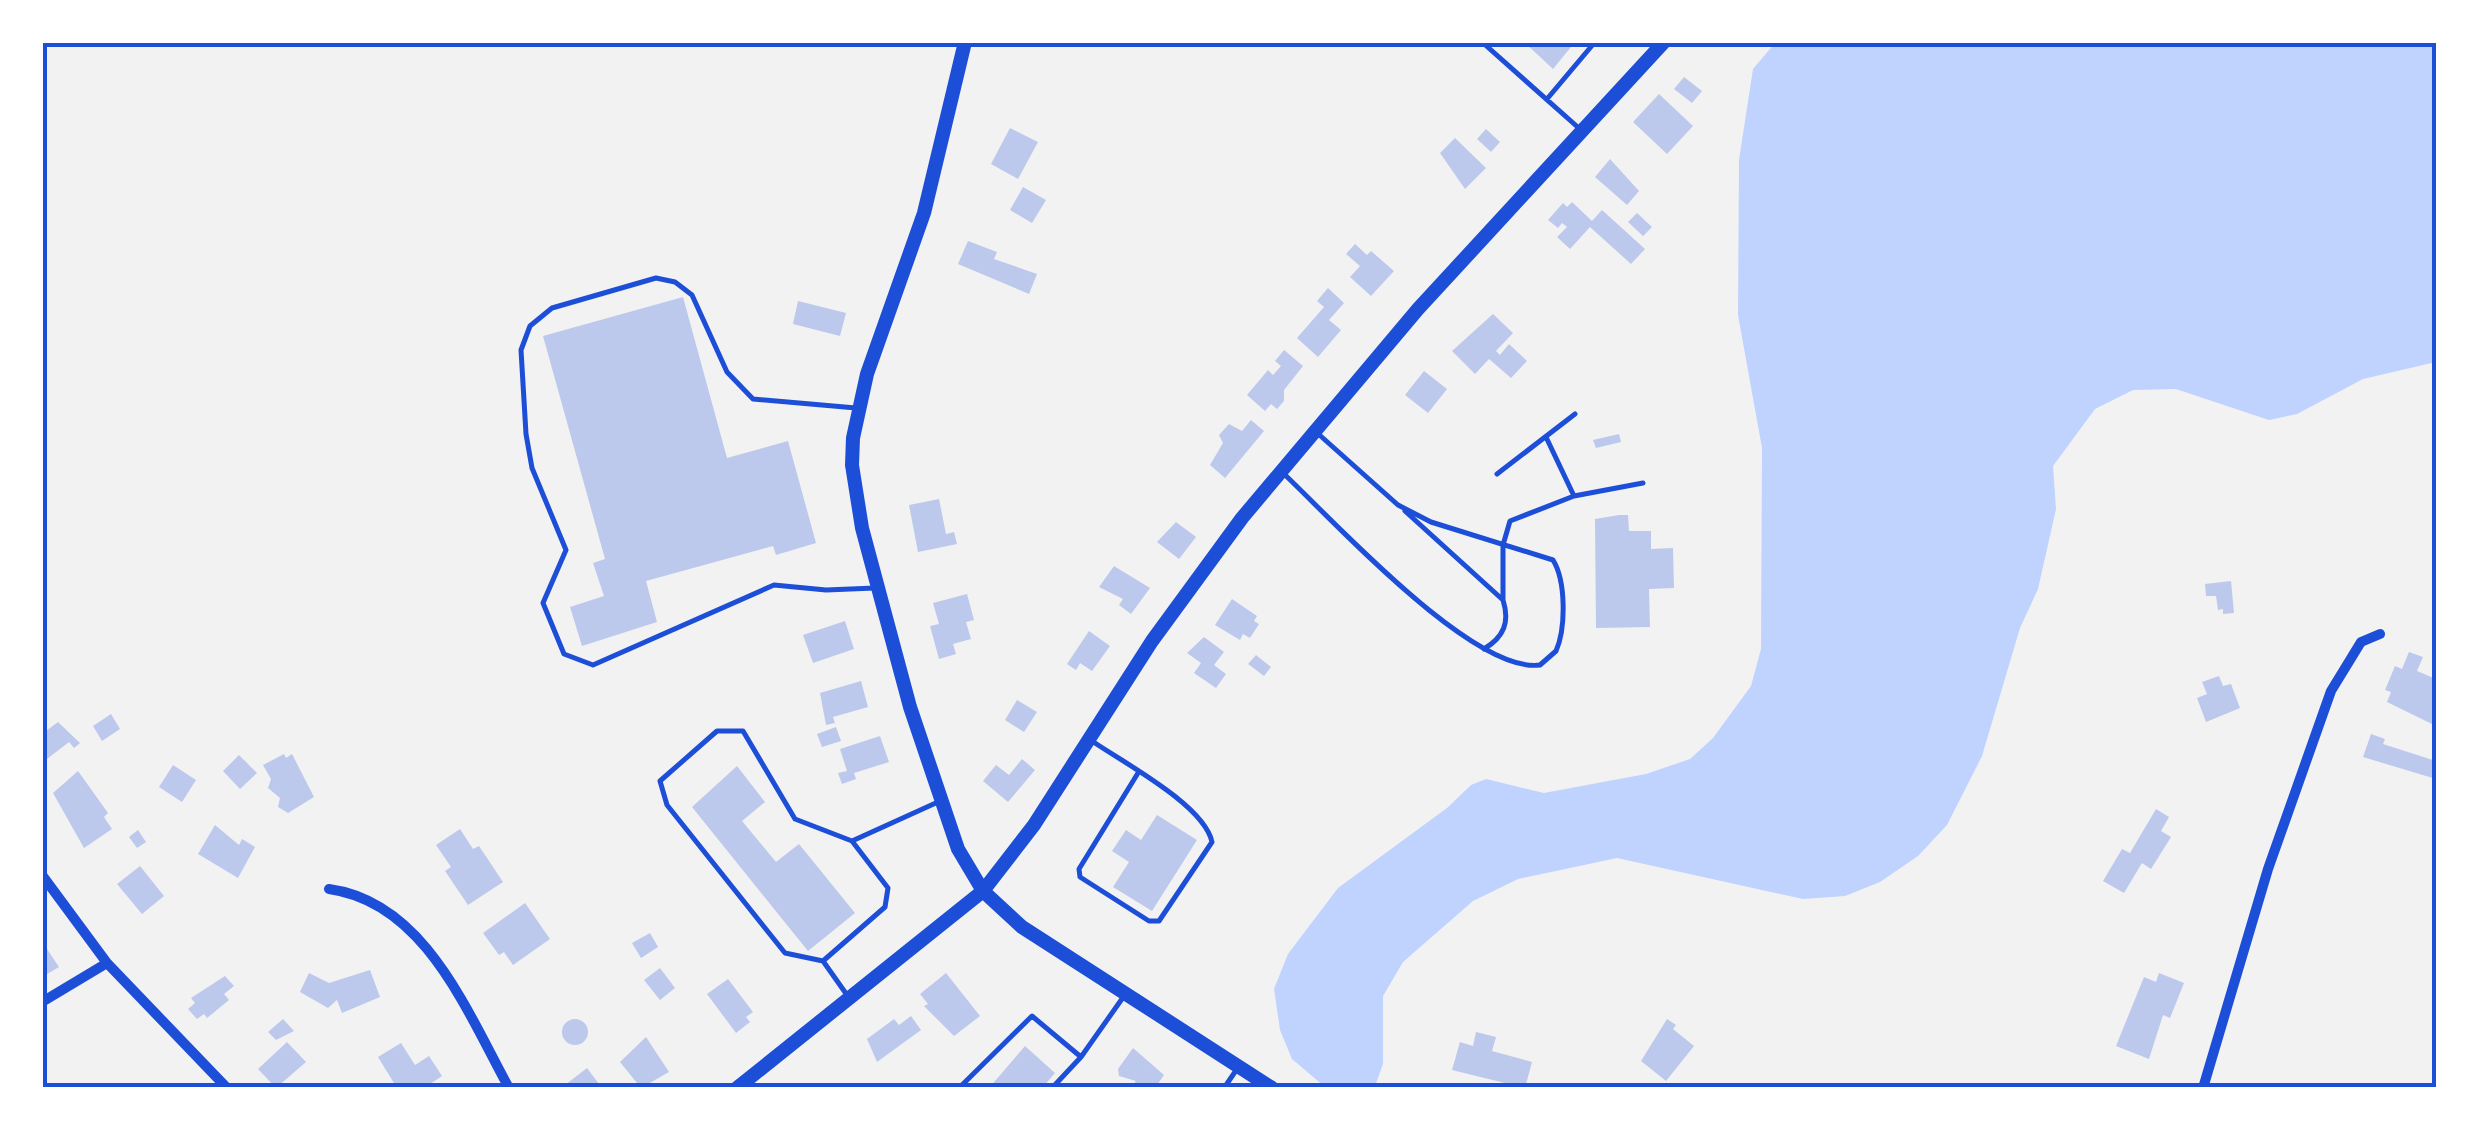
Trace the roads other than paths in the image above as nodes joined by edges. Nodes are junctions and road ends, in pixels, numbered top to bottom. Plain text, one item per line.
1 (965, 42) edge
2 (1482, 42) edge
3 (1594, 42) edge
4 (1664, 42) edge
5 (1547, 98) junction
6 (1583, 132) junction
7 (858, 408) junction
8 (1575, 414) dead end
9 (1314, 430) junction
10 (1546, 437) junction
11 (1281, 471) junction
12 (1497, 474) dead end
13 (1642, 483) dead end
14 (1574, 496) junction
15 (1398, 505) junction
16 (1503, 544) junction
17 (878, 588) junction
18 (1503, 600) junction
19 (2380, 634) dead end
20 (1484, 649) junction
21 (1090, 739) junction
22 (1138, 773) junction
23 (940, 801) junction
24 (852, 841) junction
25 (42, 875) edge
26 (329, 889) dead end
27 (983, 891) junction
28 (822, 961) junction
29 (107, 963) junction
30 (1126, 994) junction
31 (851, 999) junction
32 (42, 1002) edge
33 (1081, 1058) junction
34 (1238, 1066) junction
35 (227, 1088) edge
36 (509, 1088) edge
37 (737, 1088) edge
38 (960, 1088) edge
39 (1052, 1088) edge
40 (1224, 1088) edge
41 (1272, 1088) edge
42 (2203, 1088) edge

1 - 7 street
2 - 5 lane
3 - 5 lane
4 - 6 street
5 - 6 lane
6 - 9 street
7 - 17 street
7 - 17 lane
8 - 10 lane
9 - 11 street
9 - 15 lane
10 - 12 lane
10 - 14 lane
11 - 20 lane
11 - 21 street
13 - 14 lane
14 - 16 lane
15 - 16 lane
15 - 18 lane
16 - 18 lane
16 - 20 lane
17 - 23 street
18 - 20 lane
19 - 42 street
21 - 22 lane
21 - 27 street
22 - 22 lane
23 - 24 lane
23 - 27 street
24 - 28 lane
24 - 28 lane
25 - 29 street
26 - 36 street
27 - 30 street
27 - 31 street
28 - 31 lane
29 - 32 street
29 - 35 street
30 - 33 lane
30 - 34 street
31 - 37 street
33 - 38 lane
33 - 39 lane
34 - 40 lane
34 - 41 street

